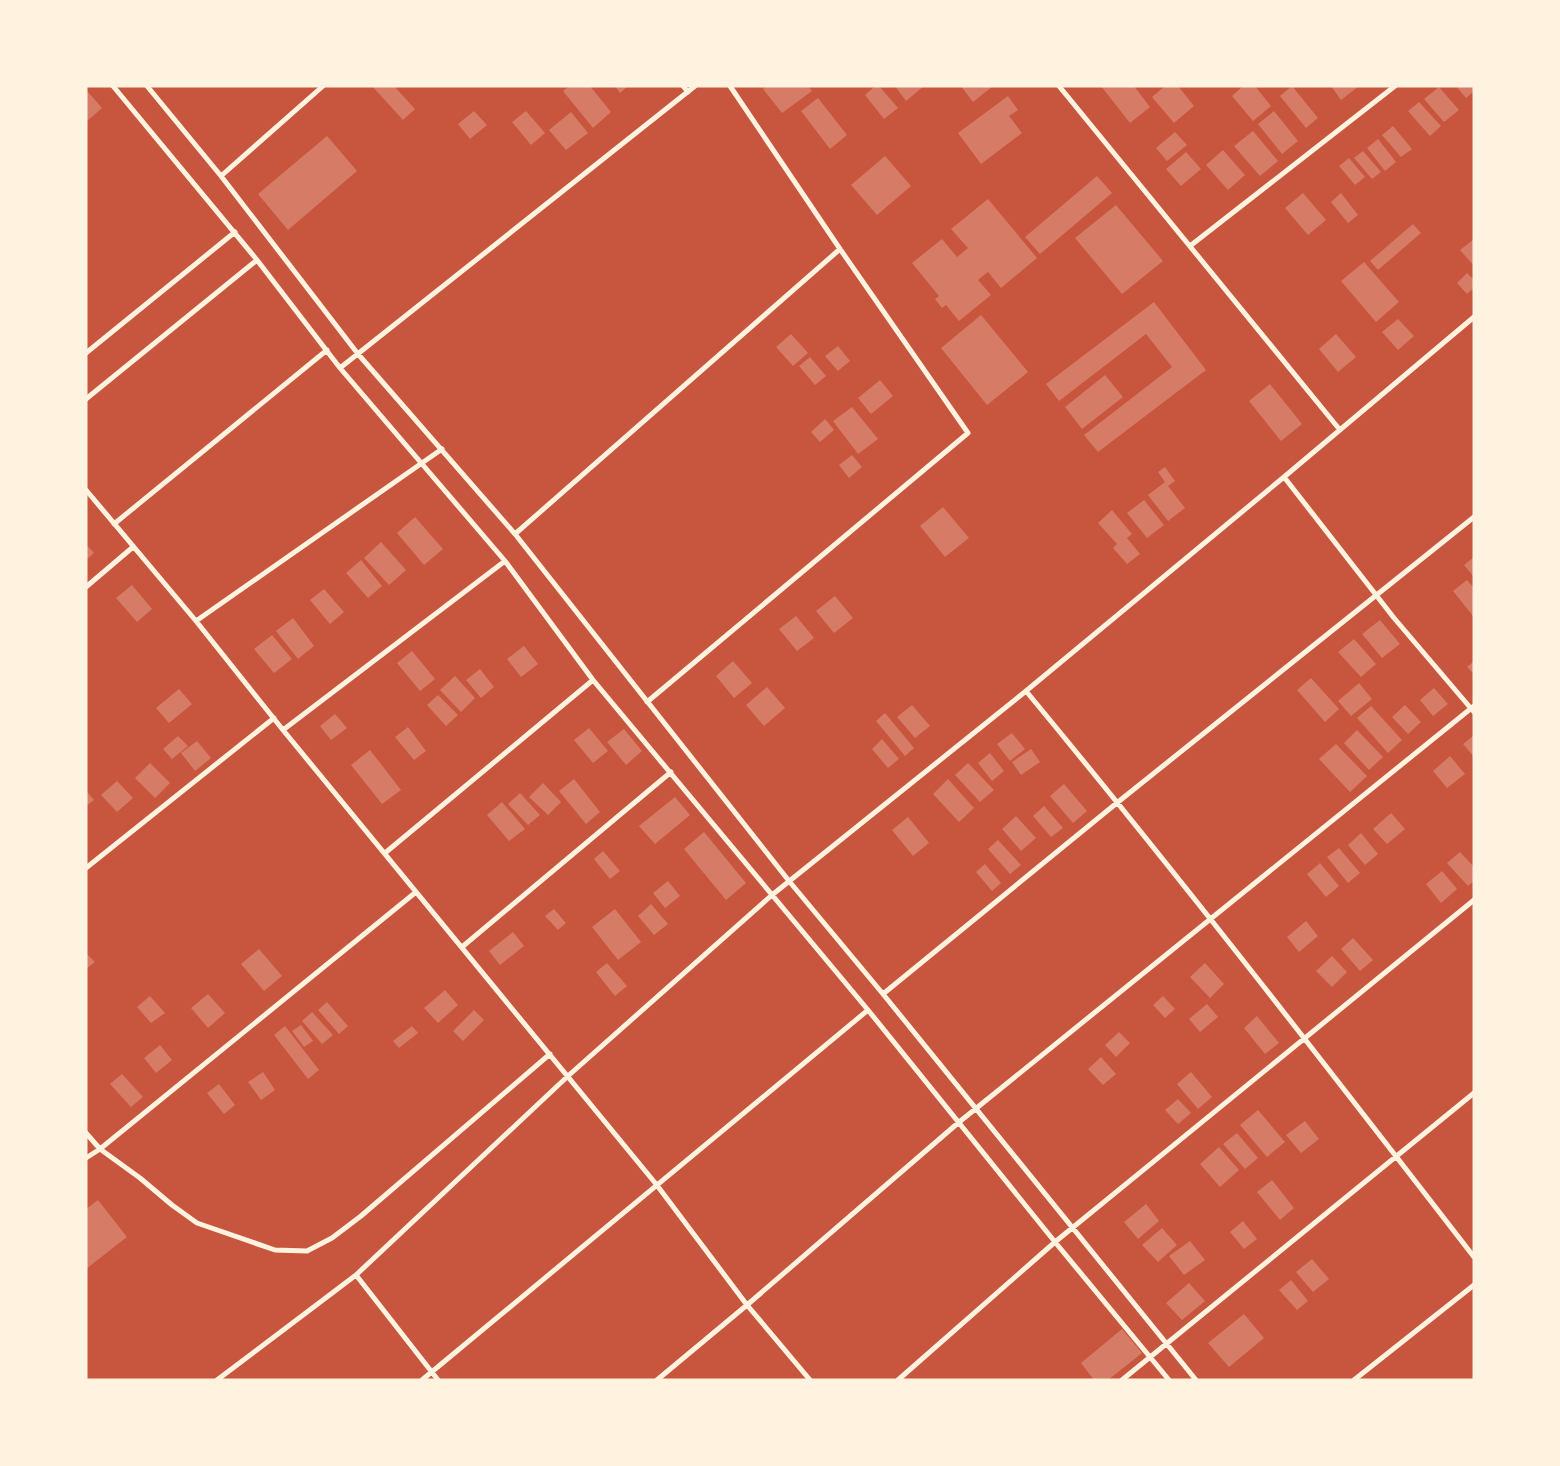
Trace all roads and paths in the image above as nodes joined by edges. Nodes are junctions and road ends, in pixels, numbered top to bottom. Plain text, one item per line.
1 (113, 86) edge
2 (147, 86) edge
3 (323, 86) edge
4 (684, 86) edge
5 (695, 86) edge
6 (730, 86) edge
7 (1059, 86) edge
8 (1395, 86) edge
9 (688, 92) junction
10 (221, 176) junction
11 (235, 232) junction
12 (1190, 246) junction
13 (840, 249) junction
14 (257, 260) junction
15 (1474, 317) edge
16 (327, 350) junction
17 (86, 352) edge
18 (358, 354) junction
19 (340, 368) junction
20 (86, 399) edge
21 (1340, 430) junction
22 (442, 449) junction
23 (423, 463) junction
24 (1284, 477) junction
25 (86, 490) edge
26 (1474, 517) edge
27 (114, 524) junction
28 (515, 534) junction
29 (132, 547) junction
30 (505, 560) junction
31 (86, 587) edge
32 (1377, 595) junction
33 (196, 621) junction
34 (593, 680) junction
35 (1026, 692) junction
36 (647, 702) junction
37 (1473, 709) edge
38 (274, 718) junction
39 (283, 730) junction
40 (671, 772) junction
41 (1118, 802) junction
42 (385, 853) junction
43 (86, 868) edge
44 (789, 881) junction
45 (416, 892) junction
46 (772, 895) junction
47 (1474, 900) edge
48 (1210, 920) junction
49 (462, 947) junction
50 (883, 994) junction
51 (868, 1010) junction
52 (1305, 1038) junction
53 (550, 1054) junction
54 (568, 1076) junction
55 (1474, 1093) edge
56 (976, 1109) junction
57 (958, 1123) junction
58 (86, 1133) edge
59 (100, 1149) junction
60 (1397, 1157) junction
61 (86, 1158) edge
62 (656, 1184) junction
63 (1072, 1227) junction
64 (1054, 1242) junction
65 (1474, 1257) edge
66 (356, 1275) junction
67 (1474, 1285) edge
68 (748, 1305) junction
69 (1166, 1343) junction
70 (1150, 1357) junction
71 (431, 1372) junction
72 (217, 1380) edge
73 (422, 1380) edge
74 (438, 1380) edge
75 (657, 1380) edge
76 (810, 1380) edge
77 (898, 1380) edge
78 (1122, 1380) edge
79 (1169, 1380) edge
80 (1196, 1380) edge
81 (1354, 1380) edge

1 - 11 street
2 - 10 street
3 - 10 street
4 - 9 street
5 - 9 street
6 - 13 street
7 - 12 street
8 - 12 street
9 - 18 street
10 - 18 street
11 - 14 street
11 - 17 street
12 - 21 street
13 - 28 street
13 - 36 street
14 - 16 street
14 - 20 street
15 - 21 street
16 - 19 street
16 - 27 street
18 - 19 street
18 - 22 street
19 - 23 street
21 - 24 street
22 - 23 street
22 - 28 street
23 - 30 street
23 - 33 street
24 - 32 street
24 - 35 street
25 - 27 street
26 - 32 street
27 - 29 street
28 - 36 street
29 - 31 street
29 - 33 street
30 - 34 street
30 - 39 street
32 - 37 street
32 - 41 street
33 - 38 street
34 - 40 street
34 - 42 street
35 - 41 street
35 - 44 street
36 - 44 street
37 - 48 street
38 - 39 street
38 - 43 street
39 - 42 street
40 - 46 street
40 - 49 street
41 - 48 street
41 - 50 street
42 - 45 street
44 - 46 street
44 - 50 street
45 - 49 street
45 - 59 street
46 - 51 street
46 - 54 street
47 - 52 street
48 - 52 street
48 - 56 street
49 - 53 street
50 - 56 street
51 - 57 street
51 - 62 street
52 - 60 street
52 - 63 street
53 - 54 street
53 - 59 street
54 - 62 street
54 - 66 street
55 - 60 street
56 - 57 street
56 - 63 street
57 - 64 street
57 - 68 street
58 - 59 street
59 - 61 street
60 - 65 street
60 - 69 street
62 - 68 street
62 - 71 street
63 - 64 street
63 - 69 street
64 - 70 street
64 - 77 street
66 - 71 street
66 - 72 street
67 - 81 street
68 - 75 street
68 - 76 street
69 - 70 street
69 - 80 street
70 - 78 street
70 - 79 street
71 - 73 street
71 - 74 street

